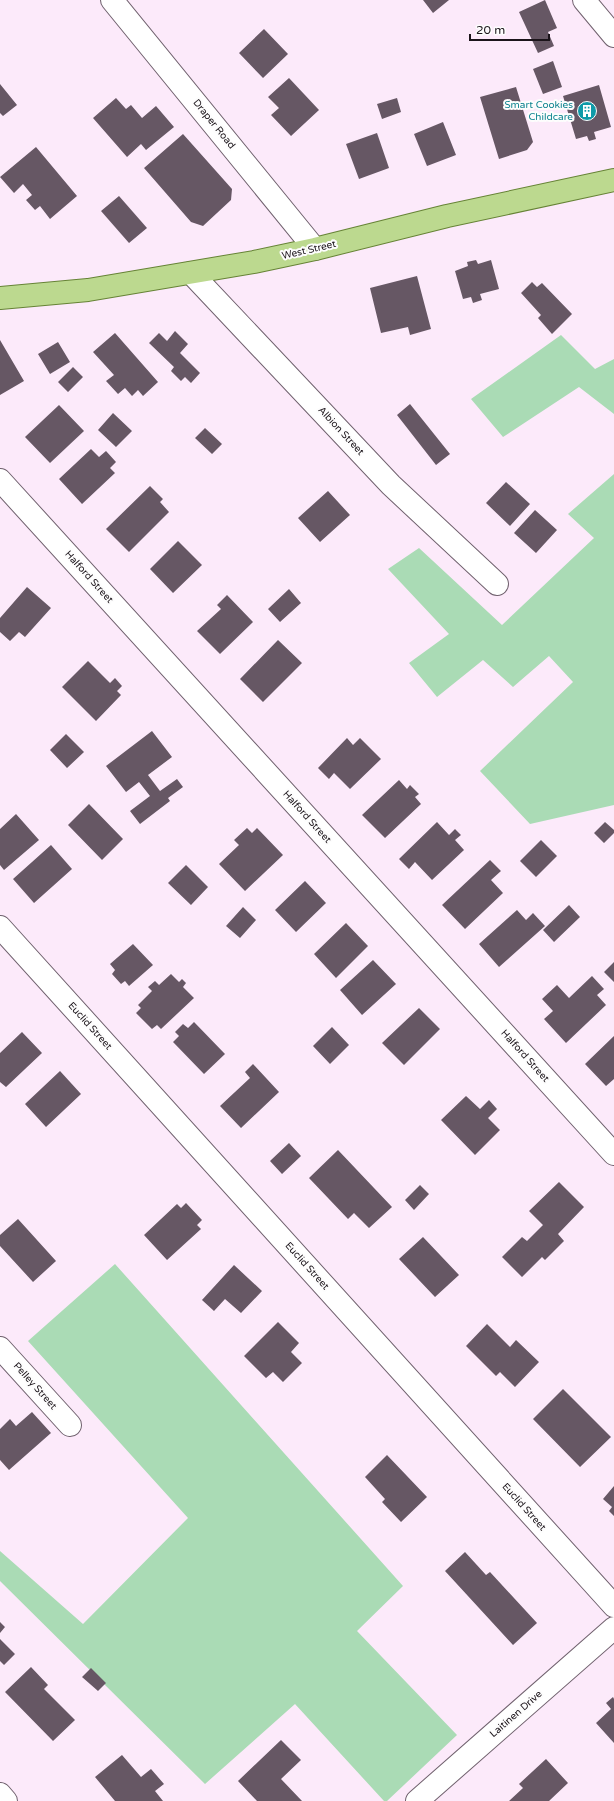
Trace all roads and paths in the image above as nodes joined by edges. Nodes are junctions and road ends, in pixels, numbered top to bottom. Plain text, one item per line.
1 (112, 0) edge
2 (584, 0) edge
3 (614, 36) edge
4 (614, 180) edge
5 (315, 249) junction
6 (191, 273) junction
7 (0, 298) edge
8 (0, 480) edge
9 (497, 584) dead end
10 (0, 927) edge
11 (614, 1154) edge
12 (0, 1348) edge
13 (70, 1425) dead end
14 (614, 1606) edge
15 (614, 1628) edge
16 (0, 1794) edge
17 (6, 1801) edge
18 (417, 1801) edge

1 - 5 street, Draper Road
2 - 3 street
4 - 5 main road, West Street
5 - 6 main road, West Street
6 - 7 main road, West Street
6 - 9 street, Albion Street
8 - 11 street, Halford Street
10 - 14 street, Euclid Street
12 - 13 street, Pelley Street
15 - 18 street, Laitinen Drive
16 - 17 street

